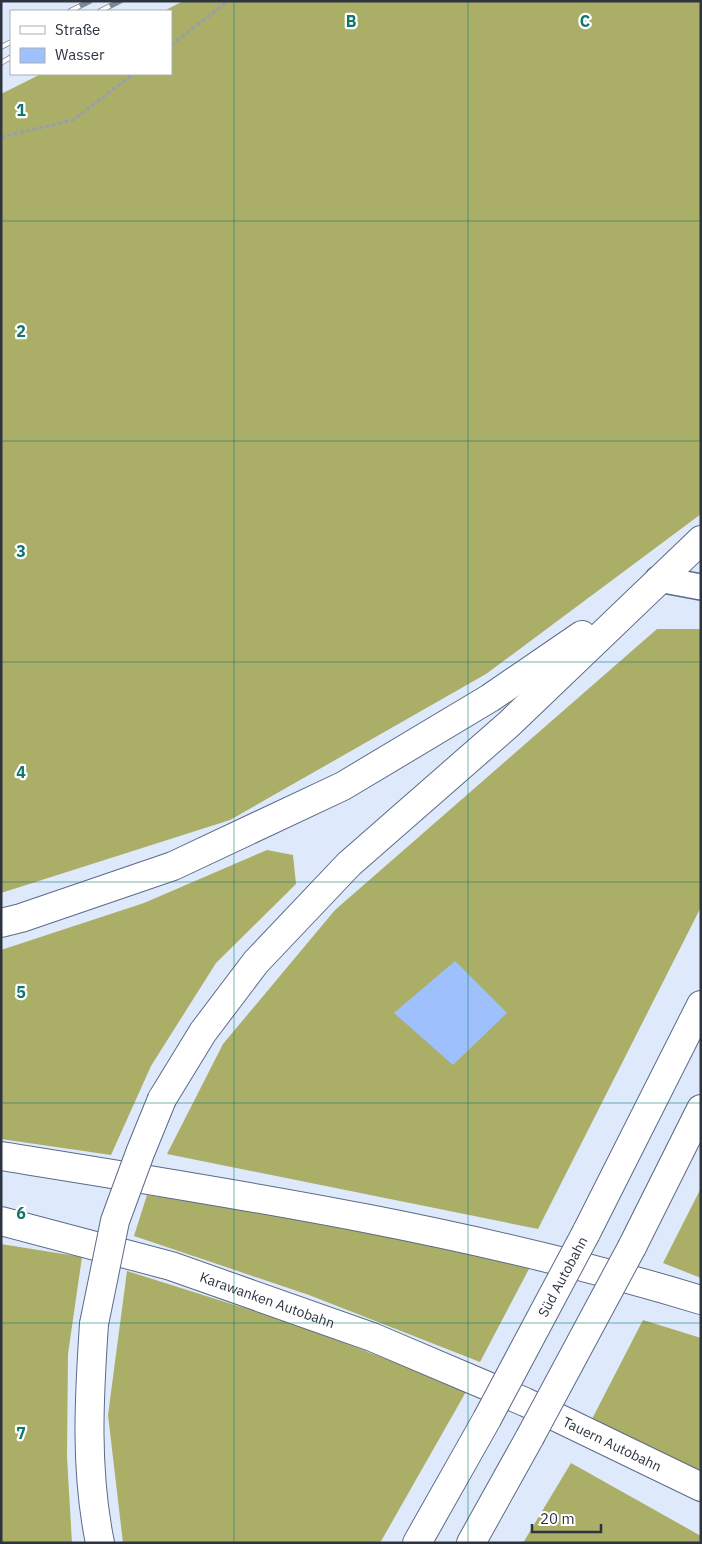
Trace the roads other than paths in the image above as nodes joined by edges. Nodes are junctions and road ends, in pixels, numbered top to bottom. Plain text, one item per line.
1 (701, 540) edge
2 (652, 585) junction
3 (701, 587) edge
4 (1, 923) edge
5 (701, 1006) edge
6 (701, 1109) edge
7 (1, 1156) edge
8 (1, 1221) edge
9 (701, 1300) edge
10 (525, 1402) joint
11 (701, 1487) edge
12 (100, 1543) edge
13 (417, 1543) edge
14 (471, 1543) edge

1 - 2 highway
2 - 3 lane
2 - 4 highway
2 - 12 highway, bridge
5 - 13 highway, Süd Autobahn, bridge
6 - 14 highway, bridge
7 - 9 highway
8 - 10 highway, Karawanken Autobahn
10 - 11 highway, Tauern Autobahn

